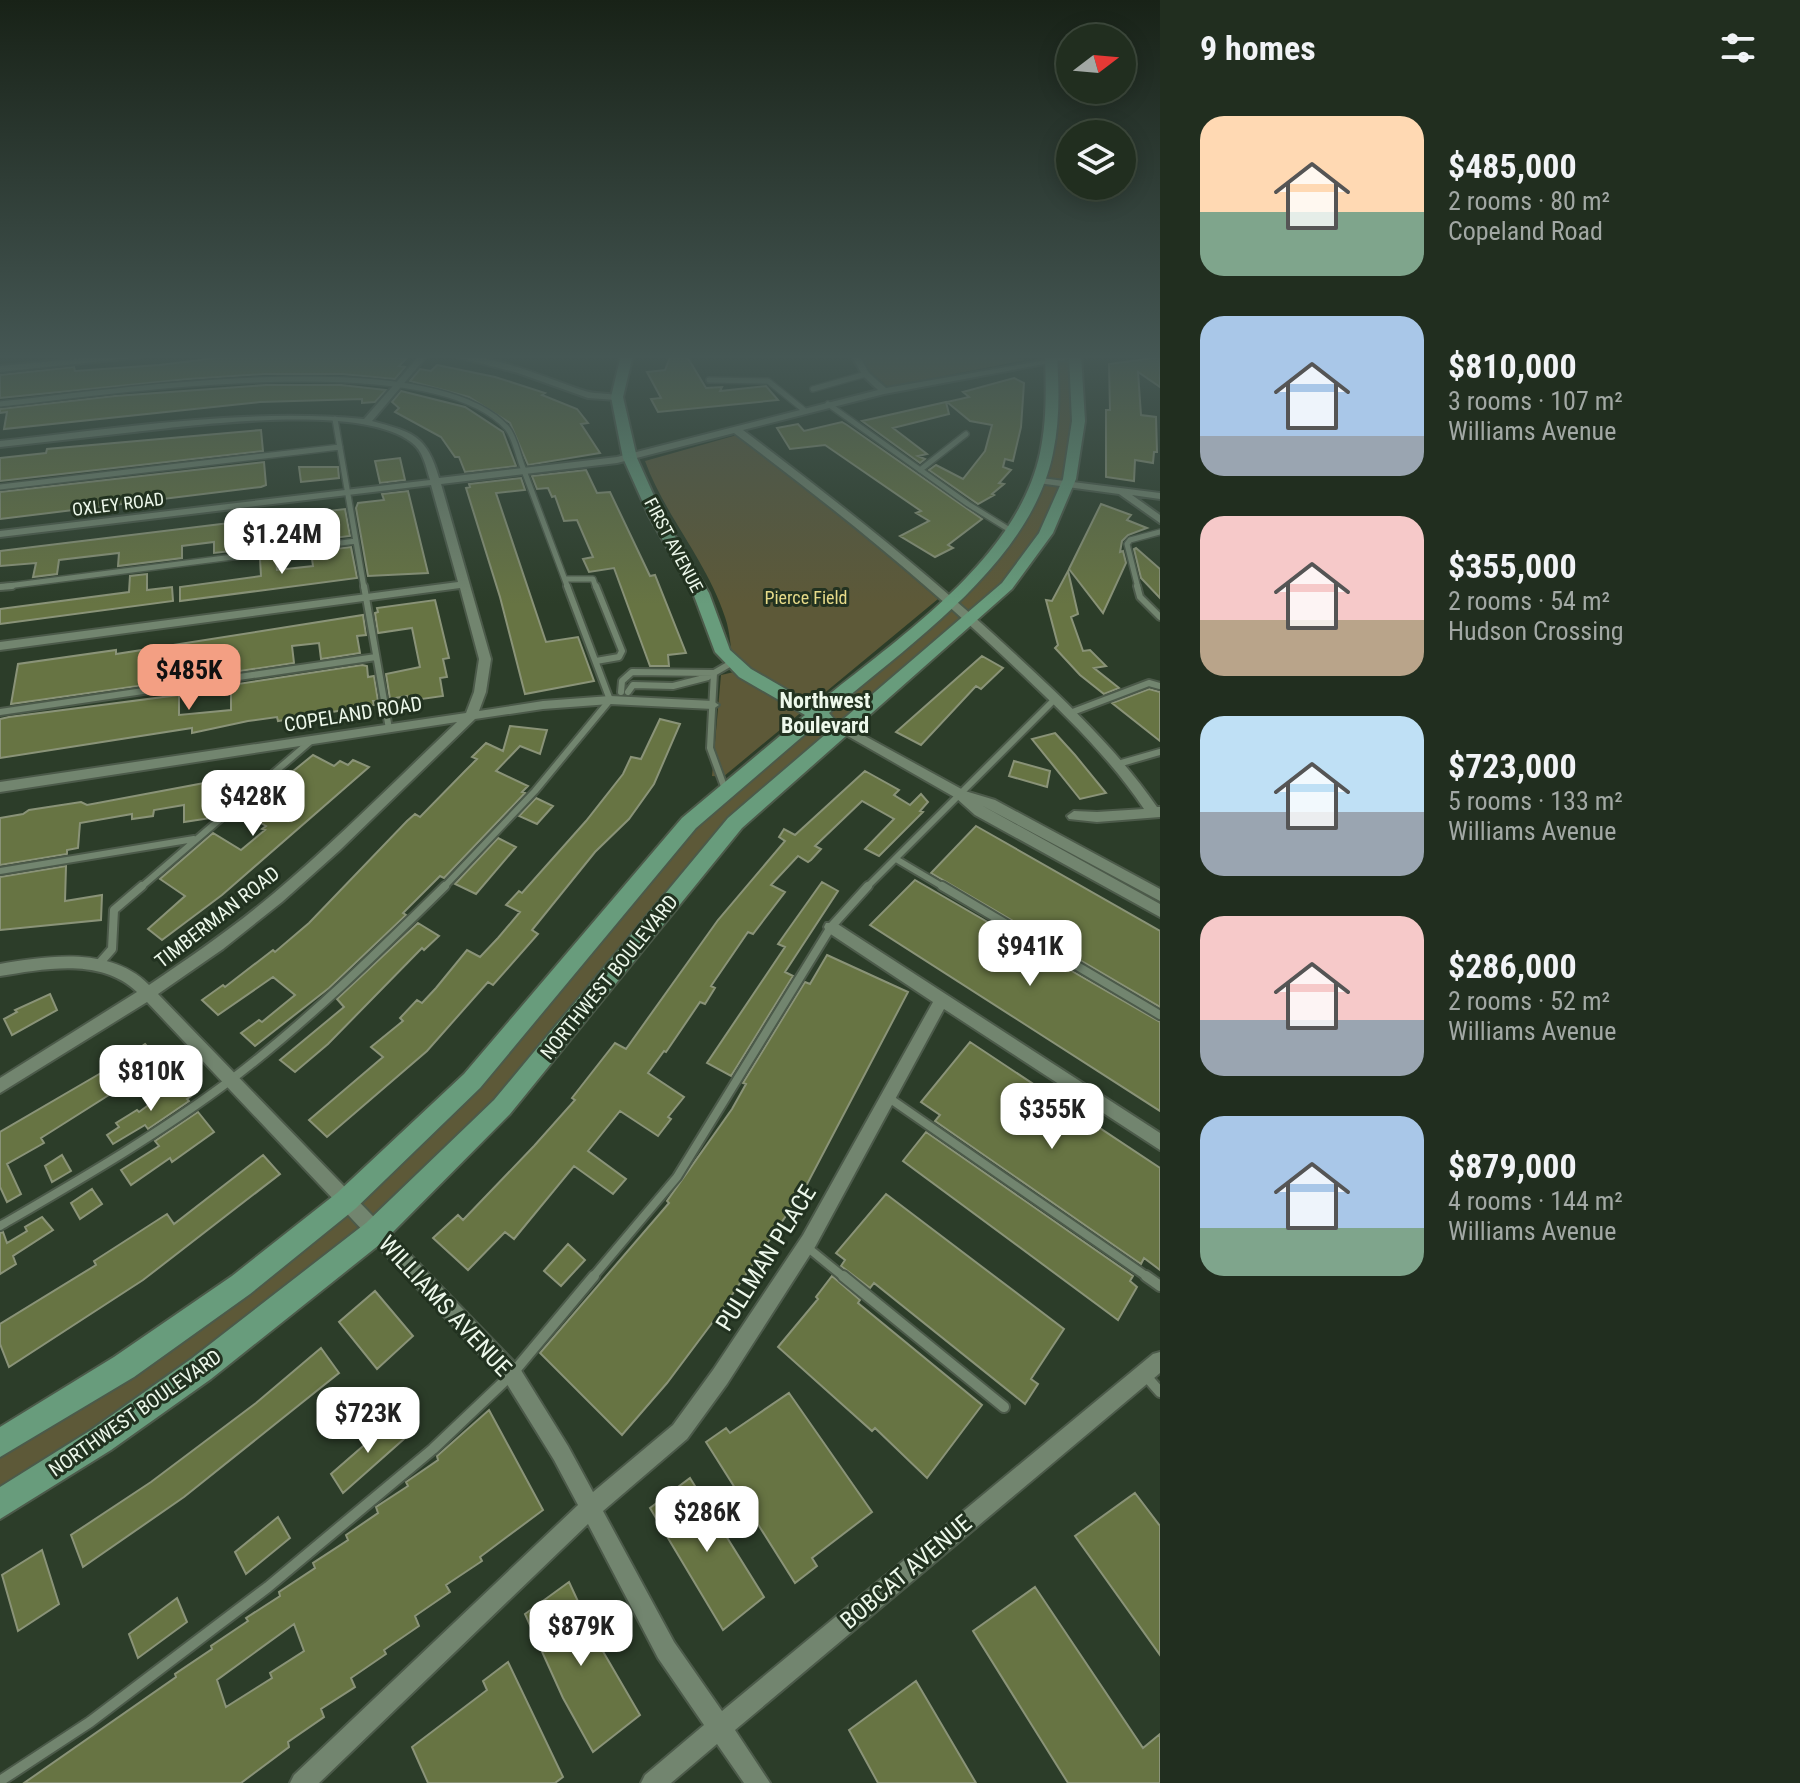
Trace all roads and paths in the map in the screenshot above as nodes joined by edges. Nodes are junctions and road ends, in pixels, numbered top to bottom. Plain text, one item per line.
1 (57, 438) edge
2 (338, 438) edge
3 (412, 438) edge
4 (512, 438) edge
5 (626, 438) edge
6 (702, 438) edge
7 (747, 438) edge
8 (876, 438) edge
9 (961, 438) edge
10 (1051, 438) edge
11 (1077, 438) edge
12 (0, 444) edge
13 (340, 447) junction
14 (630, 458) junction
15 (920, 470) junction
16 (525, 471) junction
17 (1041, 481) junction
18 (436, 482) junction
19 (1069, 486) junction
20 (0, 487) edge
21 (347, 493) junction
22 (1122, 493) junction
23 (1160, 496) edge
24 (1160, 520) edge
25 (1013, 532) junction
26 (1160, 532) edge
27 (0, 534) edge
28 (356, 541) junction
29 (565, 579) junction
30 (464, 584) junction
31 (0, 587) edge
32 (366, 597) junction
33 (950, 600) junction
34 (1160, 617) edge
35 (973, 618) junction
36 (0, 646) edge
37 (376, 657) junction
38 (596, 661) junction
39 (733, 662) junction
40 (714, 675) junction
41 (1160, 686) edge
42 (1055, 699) junction
43 (610, 700) junction
44 (713, 705) junction
45 (0, 712) edge
46 (1070, 713) junction
47 (816, 714) junction
48 (471, 716) junction
49 (843, 728) junction
50 (389, 729) junction
51 (312, 740) junction
52 (1160, 752) edge
53 (1118, 764) junction
54 (0, 787) edge
55 (725, 789) junction
56 (961, 795) junction
57 (1157, 812) edge
58 (1074, 816) dead end
59 (196, 839) junction
60 (896, 859) junction
61 (0, 871) edge
62 (1160, 896) edge
63 (1160, 911) edge
64 (831, 927) junction
65 (98, 965) junction
66 (0, 970) edge
67 (148, 995) junction
68 (941, 1001) junction
69 (1160, 1015) edge
70 (230, 1080) junction
71 (0, 1086) edge
72 (886, 1096) junction
73 (1160, 1142) edge
74 (346, 1201) junction
75 (0, 1226) edge
76 (375, 1232) junction
77 (805, 1246) junction
78 (1160, 1286) edge
79 (1152, 1368) edge
80 (512, 1374) junction
81 (1160, 1392) edge
82 (1004, 1407) dead end
83 (0, 1443) edge
84 (0, 1504) edge
85 (590, 1508) junction
86 (719, 1728) junction
87 (0, 1781) edge
88 (302, 1783) edge
89 (653, 1783) edge
90 (758, 1783) edge

1 - 12 street
2 - 13 lane
3 - 18 street
4 - 16 lane
5 - 14 main road, FIRST AVENUE
6 - 14 street, OXLEY ROAD
7 - 33 street
8 - 15 lane
9 - 15 lane
10 - 17 main road, NORTHWEST BOULEVARD
11 - 19 main road, NORTHWEST BOULEVARD
13 - 20 lane
13 - 21 lane
14 - 16 street, OXLEY ROAD
14 - 39 main road, FIRST AVENUE
15 - 25 lane
16 - 18 street, OXLEY ROAD
16 - 29 lane
17 - 19 street
17 - 25 main road, NORTHWEST BOULEVARD
18 - 21 street, OXLEY ROAD
18 - 30 street
19 - 22 street
19 - 35 main road, NORTHWEST BOULEVARD
21 - 27 street, OXLEY ROAD
21 - 28 lane
22 - 23 street
22 - 24 street
25 - 33 main road, NORTHWEST BOULEVARD
26 - 34 lane
28 - 31 lane
28 - 32 lane
29 - 38 lane
29 - 38 lane
30 - 32 street
30 - 48 street
32 - 36 street
32 - 37 lane
33 - 35 street
33 - 47 main road, NORTHWEST BOULEVARD
35 - 42 street
35 - 49 main road, NORTHWEST BOULEVARD
37 - 45 lane
37 - 50 lane
38 - 43 lane
39 - 40 lane
39 - 47 main road, FIRST AVENUE
40 - 40 lane
40 - 44 lane
41 - 46 lane
42 - 46 street
42 - 56 lane
43 - 44 street, COPELAND ROAD
43 - 48 street, COPELAND ROAD
43 - 70 lane
44 - 55 lane
46 - 53 street
47 - 49 main road, FIRST AVENUE
47 - 55 main road, NORTHWEST BOULEVARD
48 - 50 street, COPELAND ROAD
48 - 67 street, TIMBERMAN ROAD
49 - 56 street, FIRST AVENUE
49 - 76 main road, NORTHWEST BOULEVARD
50 - 51 street, COPELAND ROAD
51 - 54 street, COPELAND ROAD
51 - 59 lane
52 - 53 lane
53 - 57 street
55 - 74 main road, NORTHWEST BOULEVARD
56 - 60 lane
56 - 62 street, FIRST AVENUE
56 - 63 street, FIRST AVENUE
57 - 58 street
59 - 61 lane
59 - 65 lane
60 - 64 lane
60 - 69 lane
64 - 68 street
64 - 80 lane
65 - 66 street, WILLIAMS AVENUE
65 - 67 street, WILLIAMS AVENUE
67 - 70 street, WILLIAMS AVENUE
67 - 71 street, TIMBERMAN ROAD
68 - 72 street, PULLMAN PLACE
68 - 73 street
70 - 74 street, WILLIAMS AVENUE
70 - 75 lane
72 - 77 street, PULLMAN PLACE
72 - 78 lane
74 - 76 street, WILLIAMS AVENUE
74 - 83 main road, NORTHWEST BOULEVARD
76 - 80 street, WILLIAMS AVENUE
76 - 84 main road, NORTHWEST BOULEVARD
77 - 82 lane
77 - 85 street, PULLMAN PLACE
79 - 81 lane
79 - 86 street, BOBCAT AVENUE
80 - 85 street, WILLIAMS AVENUE
80 - 87 lane
85 - 86 street, WILLIAMS AVENUE
85 - 88 street, PULLMAN PLACE
86 - 89 street, BOBCAT AVENUE
86 - 90 street, WILLIAMS AVENUE

